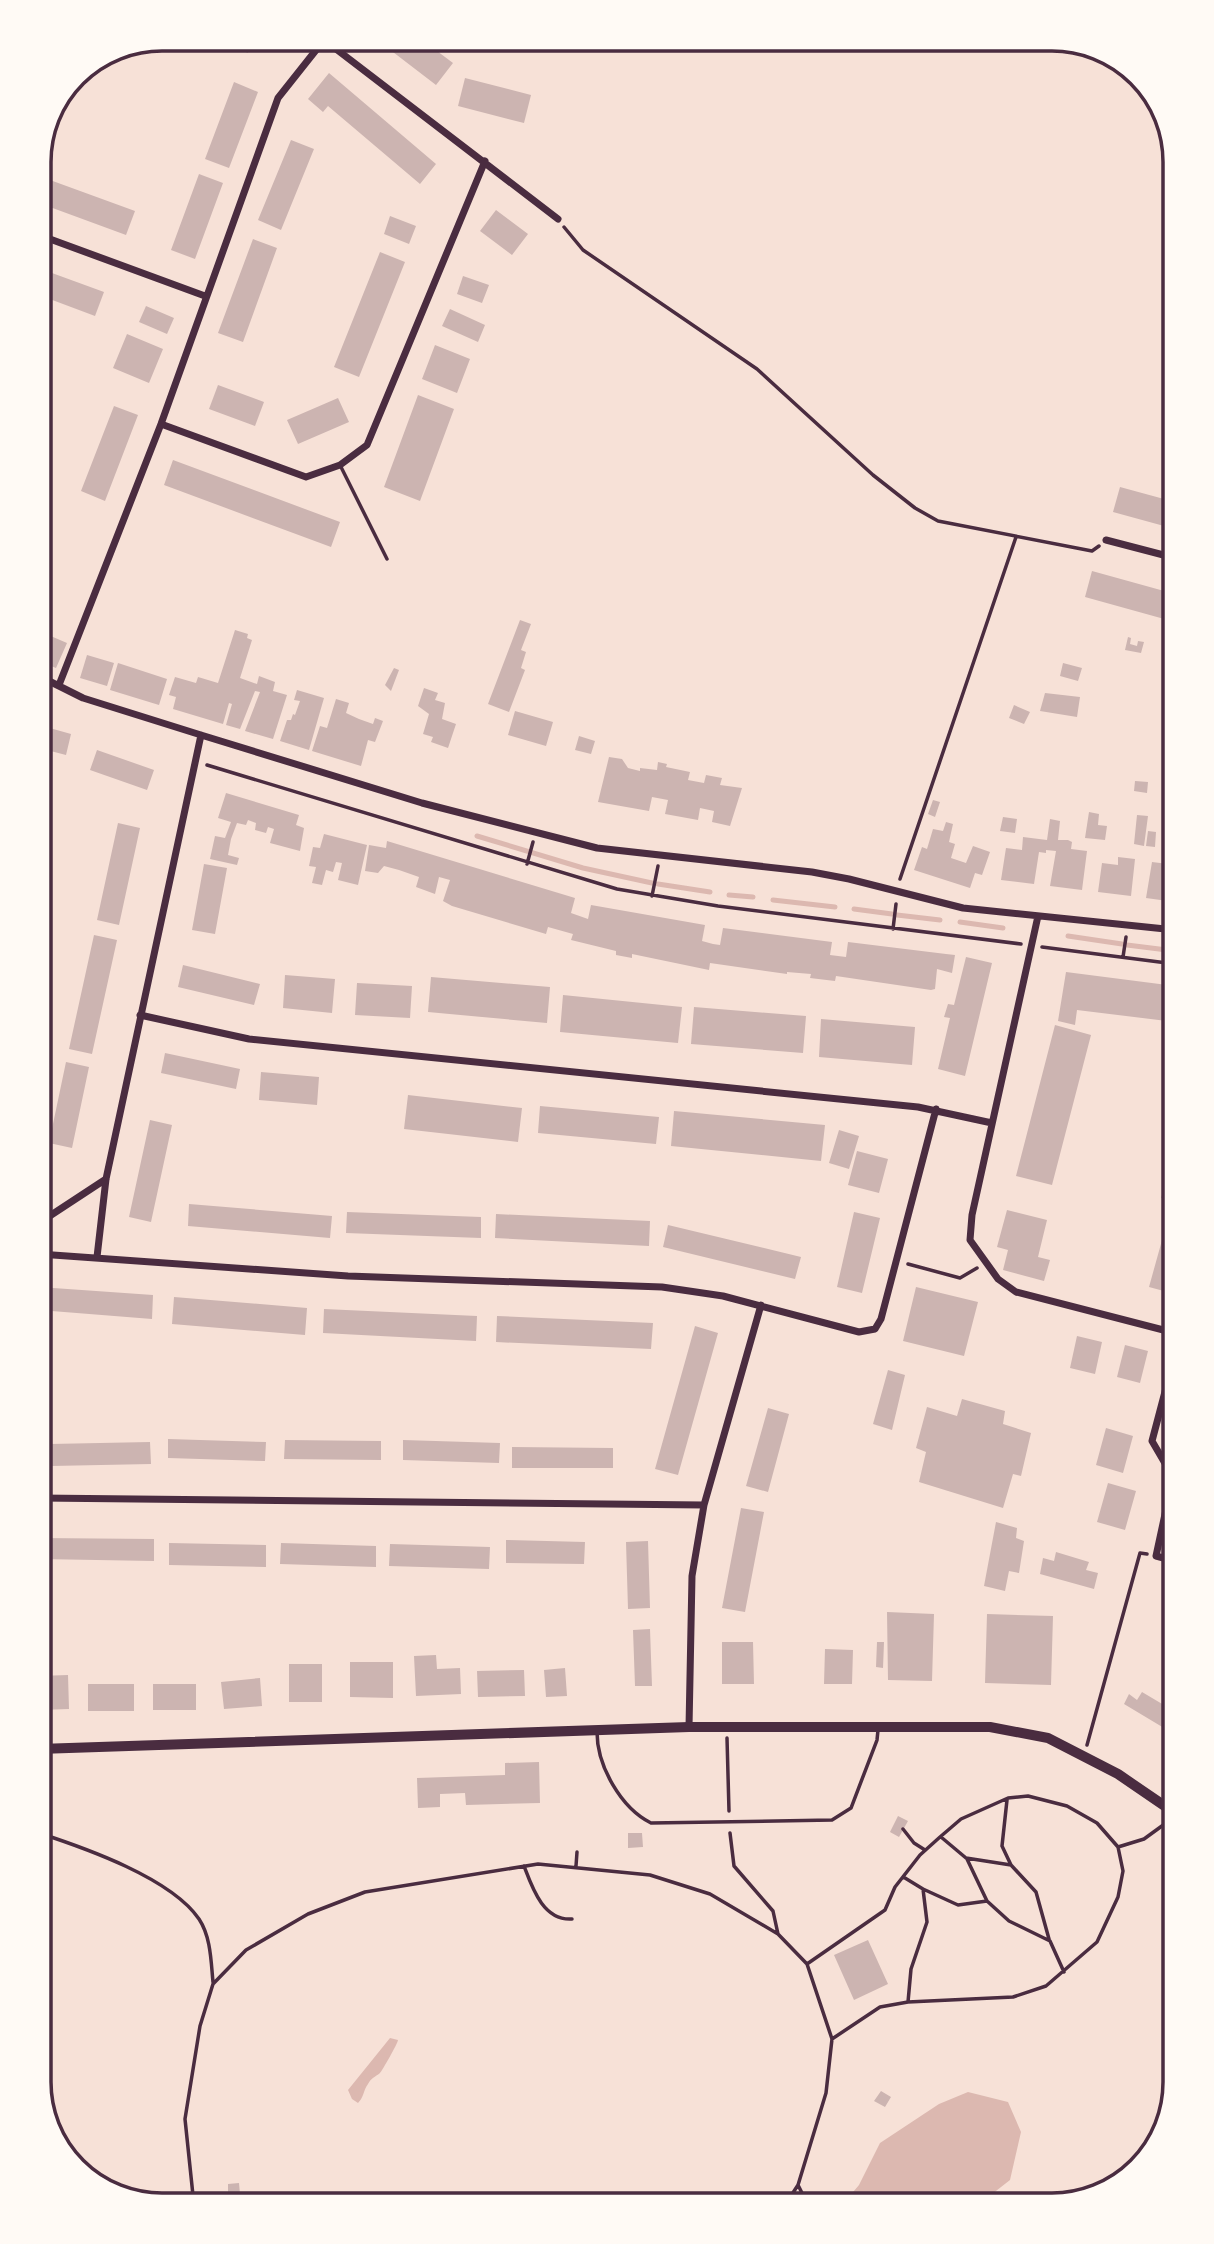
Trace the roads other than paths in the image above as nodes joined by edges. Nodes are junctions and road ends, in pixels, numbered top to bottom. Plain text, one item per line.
1 (315, 51) edge
2 (340, 51) edge
3 (485, 161) junction
4 (558, 219) road end
5 (51, 239) edge
6 (205, 296) junction
7 (160, 424) junction
8 (340, 465) junction
9 (1106, 540) road end
10 (1163, 555) edge
11 (387, 559) dead end
12 (51, 682) edge
13 (59, 685) junction
14 (201, 735) junction
15 (1038, 916) junction
16 (1163, 929) edge
17 (140, 1015) junction
18 (936, 1109) junction
19 (992, 1123) junction
20 (106, 1179) junction
21 (51, 1215) edge
22 (51, 1254) edge
23 (97, 1256) junction
24 (761, 1305) junction
25 (1163, 1330) edge
26 (1163, 1399) edge
27 (1163, 1459) edge
28 (51, 1498) edge
29 (704, 1505) junction
30 (1163, 1527) edge
31 (1163, 1558) edge
32 (878, 1726) junction
33 (689, 1727) junction
34 (597, 1729) junction
35 (51, 1749) edge
36 (1163, 1804) edge

1 - 6 street
2 - 3 street
3 - 4 street
3 - 8 street
5 - 6 street
6 - 7 street
7 - 8 street
7 - 13 street
8 - 11 lane
9 - 10 street
12 - 13 street
13 - 14 street
14 - 15 street
14 - 17 street
15 - 16 street
15 - 19 street
17 - 18 street
17 - 20 street
18 - 19 street
18 - 24 street
19 - 25 street
20 - 21 street
20 - 23 street
22 - 23 street
23 - 24 street
24 - 29 street
26 - 27 street
28 - 29 street
29 - 33 street
30 - 31 street
32 - 33 street
32 - 34 lane
32 - 36 street
33 - 34 street
34 - 35 street

